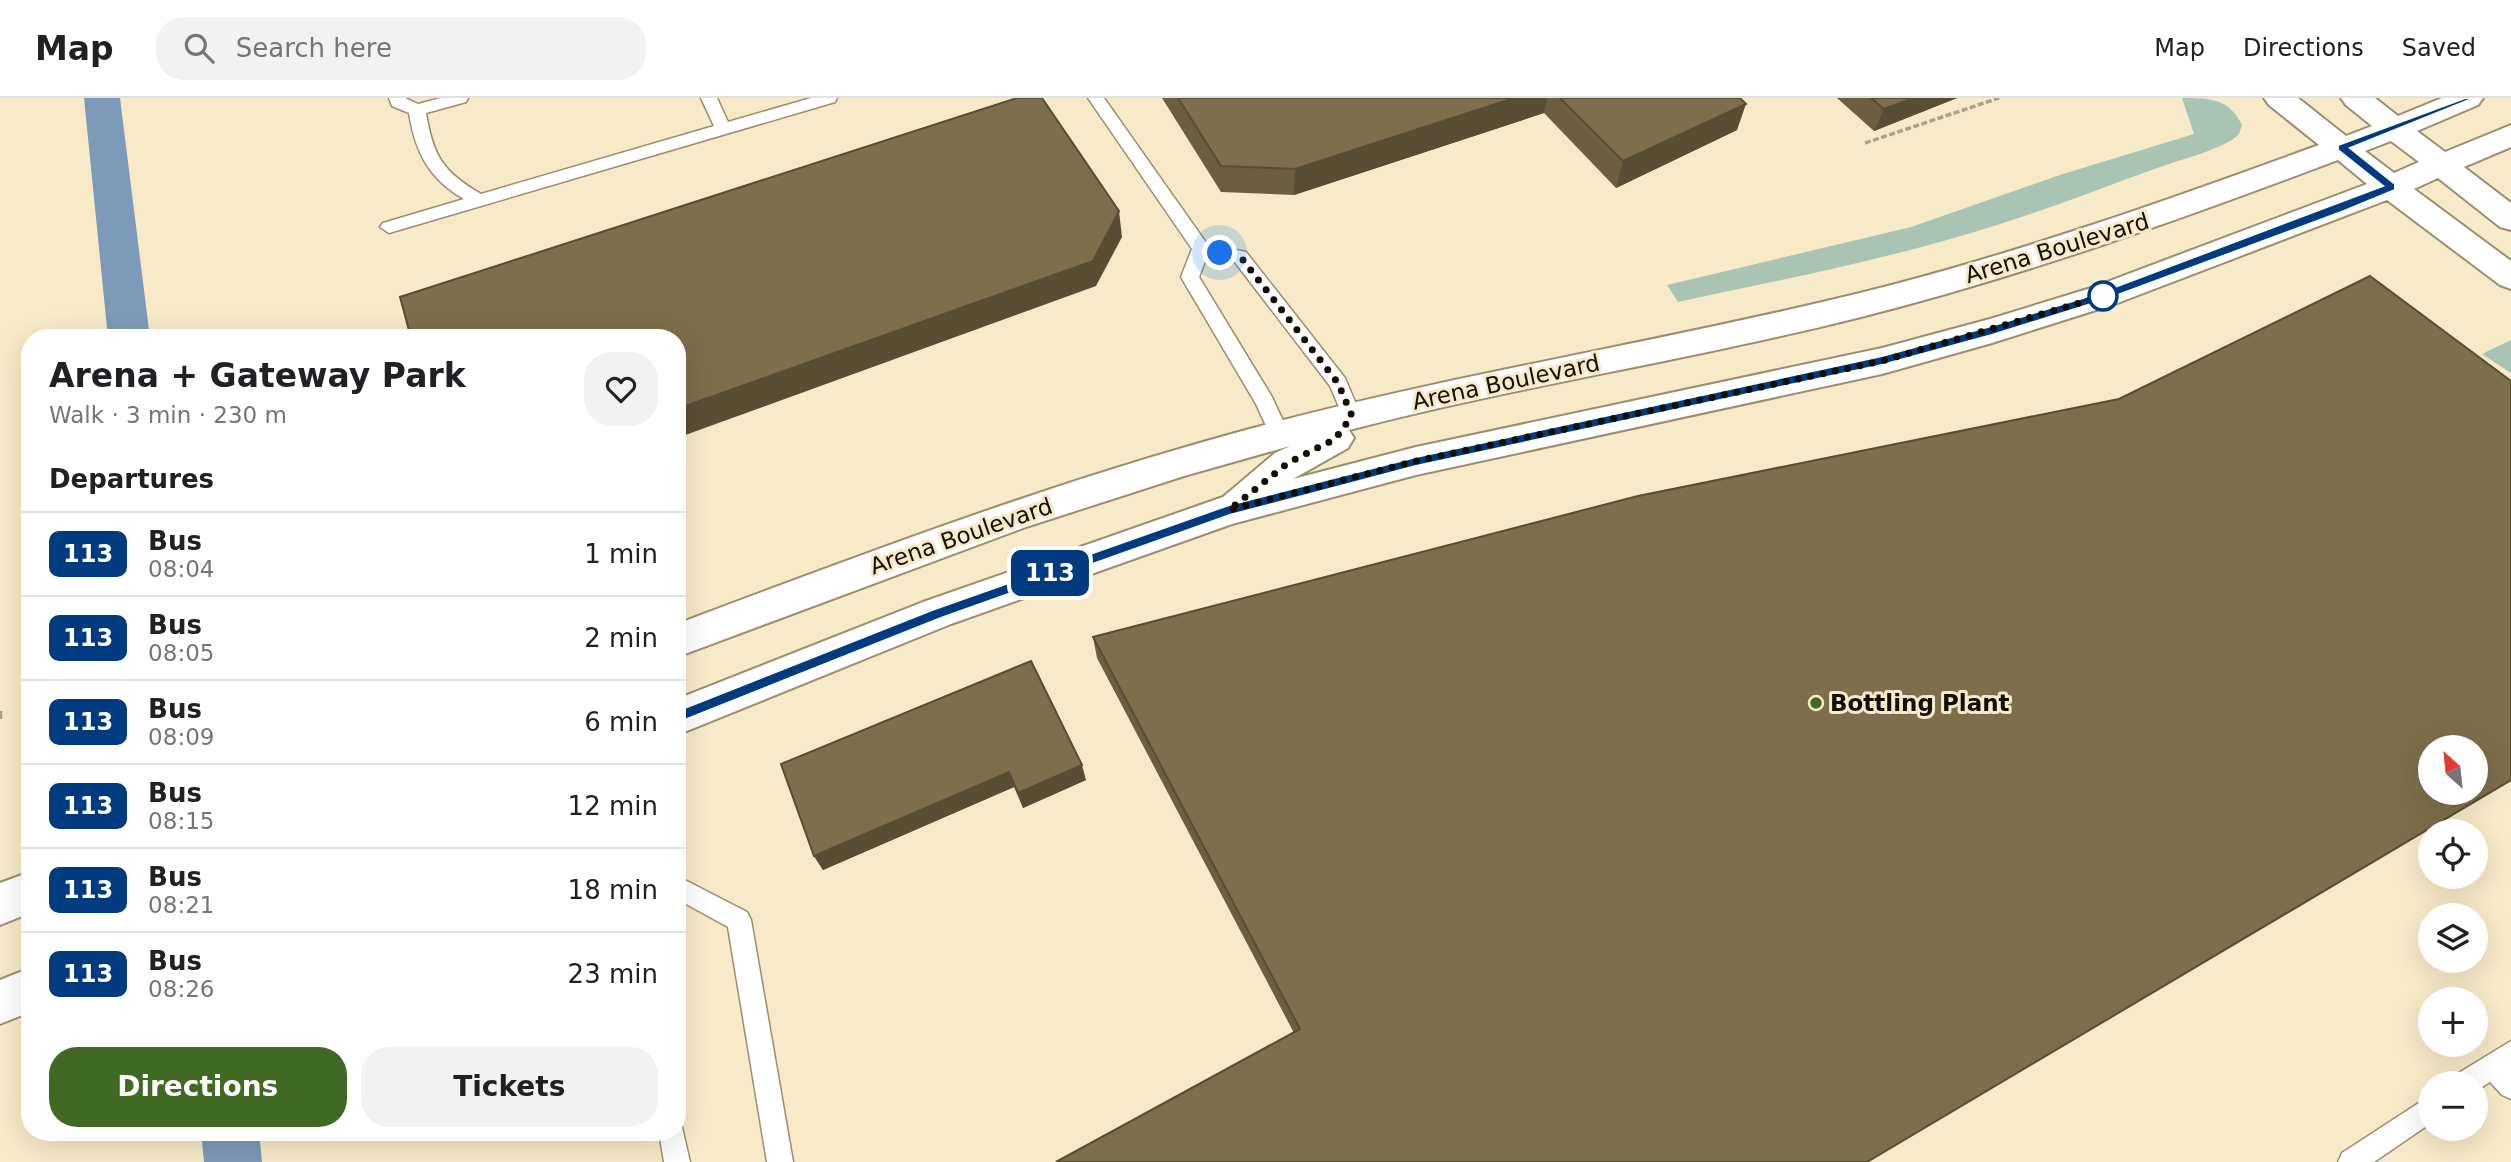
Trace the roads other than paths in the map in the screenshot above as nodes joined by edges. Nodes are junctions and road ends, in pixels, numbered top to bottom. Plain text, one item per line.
1 (397, 98) edge
2 (460, 98) edge
3 (709, 98) edge
4 (829, 98) edge
5 (1096, 98) edge
6 (2279, 98) edge
7 (2356, 98) edge
8 (2468, 98) edge
9 (417, 110) junction
10 (723, 128) junction
11 (2394, 128) junction
12 (2511, 135) edge
13 (2342, 148) junction
14 (2441, 165) junction
15 (2391, 187) junction
16 (478, 200) junction
17 (2511, 219) edge
18 (388, 227) dead end
19 (1201, 249) junction
20 (2511, 277) edge
21 (1352, 416) junction
22 (1280, 436) junction
23 (1229, 510) junction
24 (686, 637) edge
25 (686, 713) edge
26 (686, 890) edge
27 (21, 896) edge
28 (0, 904) edge
29 (21, 994) edge
30 (0, 1003) edge
31 (2501, 1059) edge
32 (2484, 1071) edge
33 (2511, 1086) edge
34 (2418, 1117) edge
35 (674, 1141) edge
36 (677, 1162) edge
37 (780, 1162) edge
38 (2351, 1162) edge

1 - 9 lane
2 - 9 lane
3 - 10 lane
4 - 10 lane
5 - 19 lane
6 - 13 main road
7 - 11 main road
8 - 11 main road, Arena Boulevard
9 - 16 lane
10 - 16 lane
11 - 13 main road, Arena Boulevard
11 - 14 main road
12 - 14 main road
13 - 15 main road
13 - 21 main road, Arena Boulevard
14 - 15 main road
14 - 17 main road
15 - 20 main road
15 - 23 main road
16 - 18 lane
19 - 21 lane
19 - 22 lane
21 - 22 main road, Arena Boulevard
21 - 23 main road
22 - 24 main road, Arena Boulevard
23 - 25 main road
26 - 37 lane
27 - 28 main road
29 - 30 main road
31 - 32 lane
31 - 33 lane
34 - 38 lane
35 - 36 lane

